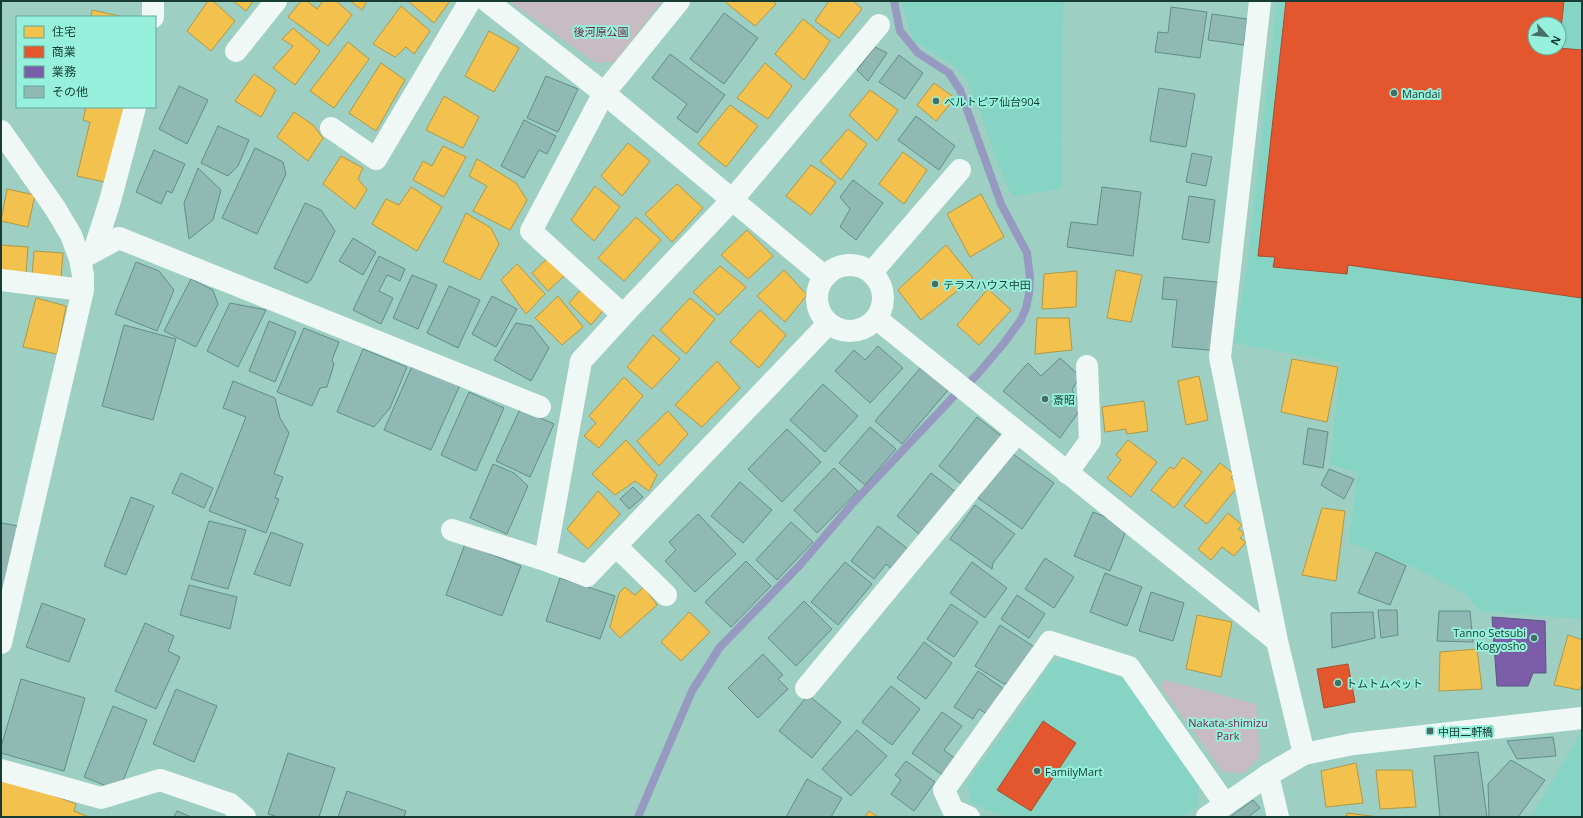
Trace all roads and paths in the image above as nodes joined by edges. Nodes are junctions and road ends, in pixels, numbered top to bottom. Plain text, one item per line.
1 (154, 1) edge
2 (276, 1) edge
3 (470, 1) edge
4 (487, 1) edge
5 (679, 1) edge
6 (1260, 1) edge
7 (152, 16) edge
8 (879, 24) dead end
9 (236, 51) dead end
10 (604, 94) junction
11 (135, 108) edge
12 (331, 128) dead end
13 (1, 131) edge
14 (960, 170) dead end
15 (732, 200) junction
16 (87, 255) junction
17 (872, 272) junction
18 (824, 277) junction
19 (1, 280) edge
20 (83, 290) junction
21 (623, 315) junction
22 (877, 319) junction
23 (828, 324) junction
24 (1087, 366) dead end
25 (540, 407) dead end
26 (1017, 432) junction
27 (1067, 473) junction
28 (452, 530) dead end
29 (616, 546) junction
30 (545, 560) junction
31 (666, 595) dead end
32 (1277, 641) junction
33 (1, 643) edge
34 (806, 688) dead end
35 (1582, 718) edge
36 (1304, 754) junction
37 (1, 770) edge
38 (1268, 775) junction
39 (1225, 804) junction
40 (245, 817) edge
41 (969, 817) edge
42 (1207, 817) edge
43 (1278, 817) edge

1 - 7 street
2 - 9 street
3 - 12 street
4 - 10 street
5 - 10 street
6 - 32 street
8 - 15 street
10 - 15 street
10 - 21 street
11 - 16 street
13 - 16 street
14 - 17 street
15 - 18 street
15 - 21 street
16 - 20 street
16 - 25 street
17 - 18 street
17 - 22 street
18 - 23 street
19 - 20 street
20 - 33 street
21 - 30 street
22 - 23 street
22 - 26 street
23 - 29 street
24 - 27 street
26 - 27 street
26 - 34 street
27 - 32 street
28 - 30 street
29 - 30 street
29 - 31 street
32 - 36 street
35 - 36 street
36 - 38 street
37 - 40 street
38 - 39 street
38 - 43 street
39 - 41 street
39 - 42 street

